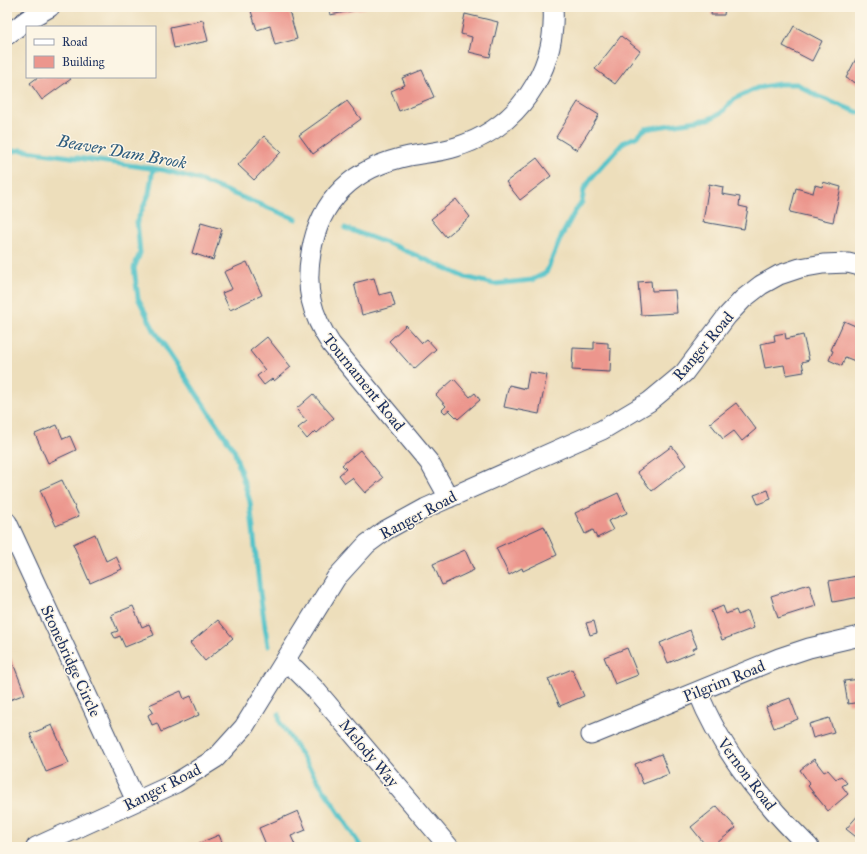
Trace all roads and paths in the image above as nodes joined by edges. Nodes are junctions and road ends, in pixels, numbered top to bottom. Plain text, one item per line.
1 (50, 7) edge
2 (553, 7) edge
3 (7, 35) edge
4 (860, 266) edge
5 (449, 498) junction
6 (7, 522) edge
7 (860, 636) edge
8 (284, 663) junction
9 (698, 692) junction
10 (591, 735) dead end
11 (136, 801) junction
12 (36, 847) edge
13 (449, 847) edge
14 (809, 847) edge

1 - 3 street
2 - 5 street, Tournament Road
4 - 5 street, Ranger Road
5 - 8 street, Ranger Road
6 - 11 street, Stonebridge Circle
7 - 9 street, Pilgrim Road
8 - 11 street, Ranger Road
8 - 13 street, Melody Way
9 - 10 street, Pilgrim Road
9 - 14 street, Vernon Road
11 - 12 street, Ranger Road

